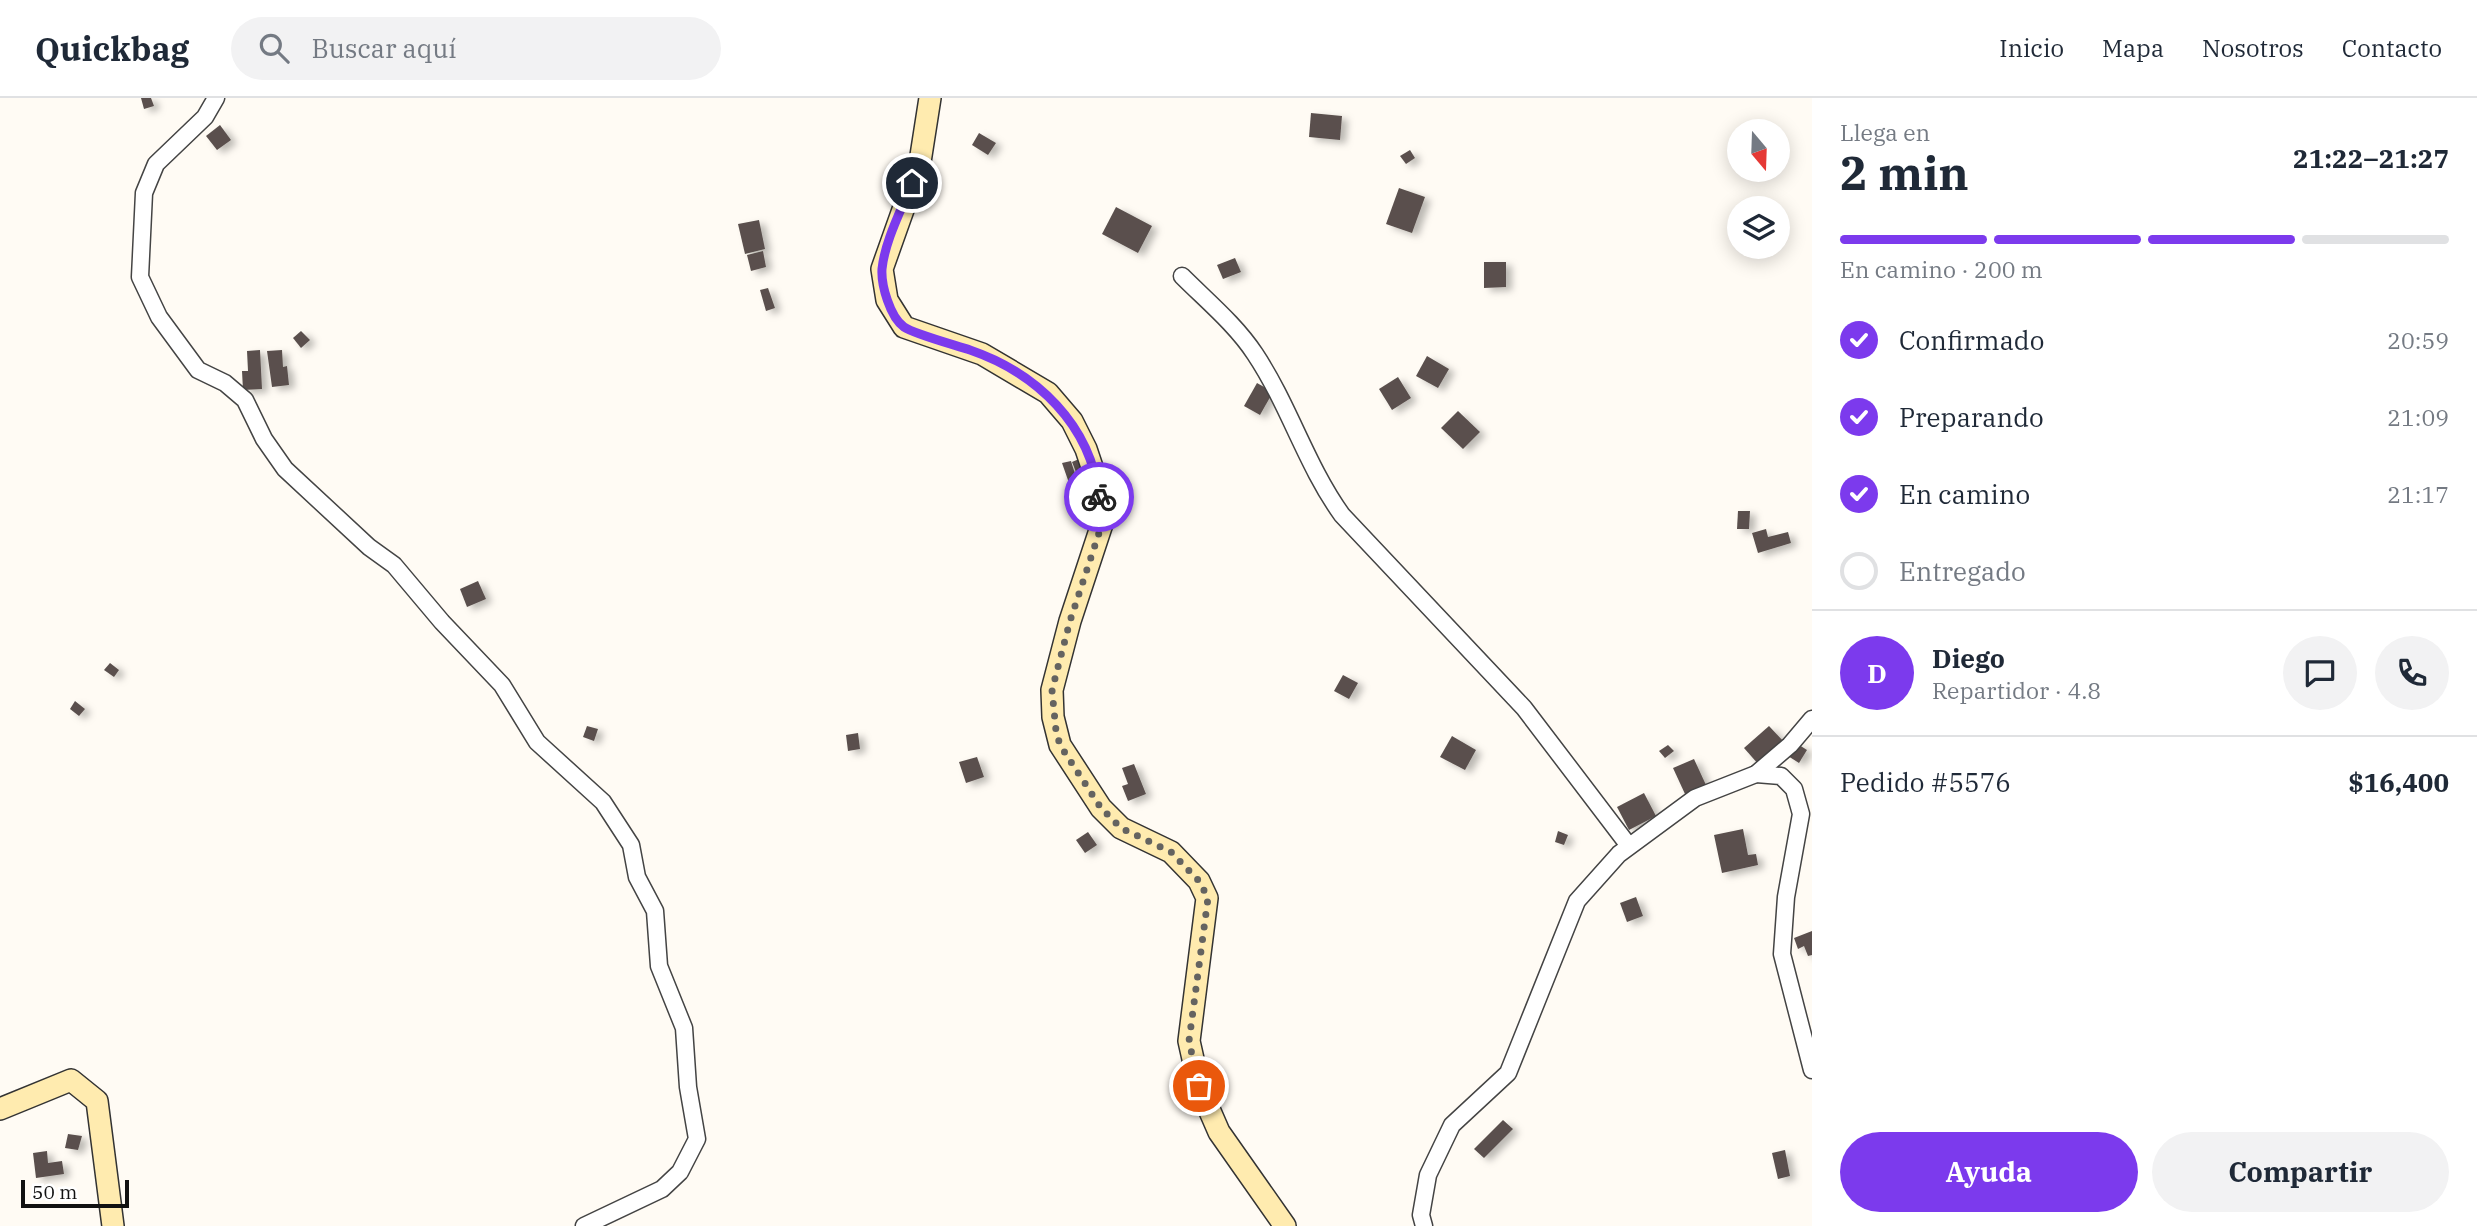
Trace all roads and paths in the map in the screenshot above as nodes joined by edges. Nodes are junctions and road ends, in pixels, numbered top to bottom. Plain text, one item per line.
1 (216, 98) edge
2 (930, 98) edge
3 (1182, 276) dead end
4 (1812, 719) edge
5 (1756, 774) junction
6 (1629, 846) junction
7 (1812, 1070) edge
8 (0, 1109) edge
9 (113, 1226) edge
10 (584, 1226) edge
11 (1284, 1226) edge
12 (1424, 1226) edge

1 - 10 street
2 - 11 street
3 - 6 street
4 - 5 street
5 - 6 street
5 - 7 street
6 - 12 street
8 - 9 street

